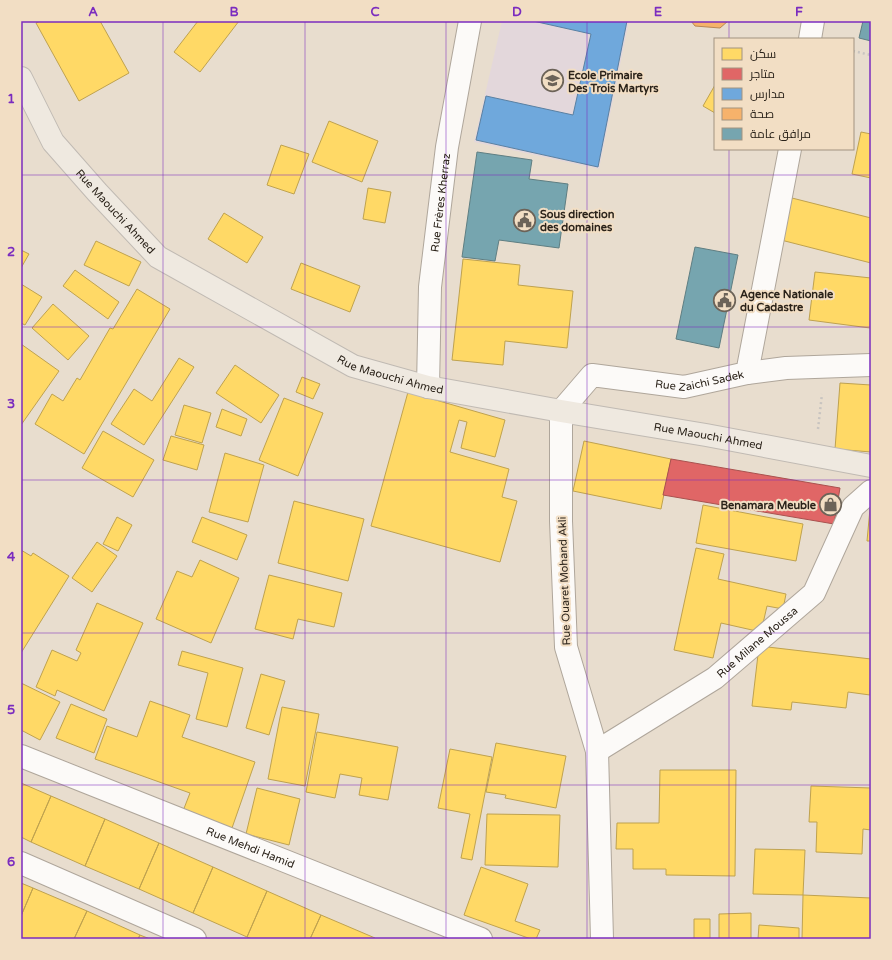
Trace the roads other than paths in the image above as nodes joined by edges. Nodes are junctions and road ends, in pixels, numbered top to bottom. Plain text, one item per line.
1 (470, 21) edge
2 (813, 21) edge
3 (810, 38) edge
4 (21, 78) edge
5 (790, 150) edge
6 (871, 365) edge
7 (747, 373) junction
8 (428, 387) junction
9 (561, 411) junction
10 (871, 466) edge
11 (871, 492) edge
12 (597, 751) junction
13 (21, 756) edge
14 (21, 863) edge
15 (434, 930) edge
16 (194, 939) edge
17 (481, 939) edge
18 (602, 939) edge

1 - 8 street, Rue Frères Kherraz
2 - 3 street
4 - 8 main road, Rue Maouchi Ahmed
5 - 7 street, Rue Zaichi Sadek
6 - 7 street
7 - 9 street, Rue Zaichi Sadek
8 - 9 main road, Rue Maouchi Ahmed
9 - 10 main road, Rue Maouchi Ahmed
9 - 12 street, Rue Ouaret Mohand Akli
11 - 12 street, Rue Milane Moussa
12 - 18 street, Rue Ouaret Mohand Akli
13 - 15 street, Rue Mehdi Hamid
14 - 16 street
15 - 17 street, Rue Mehdi Hamid

